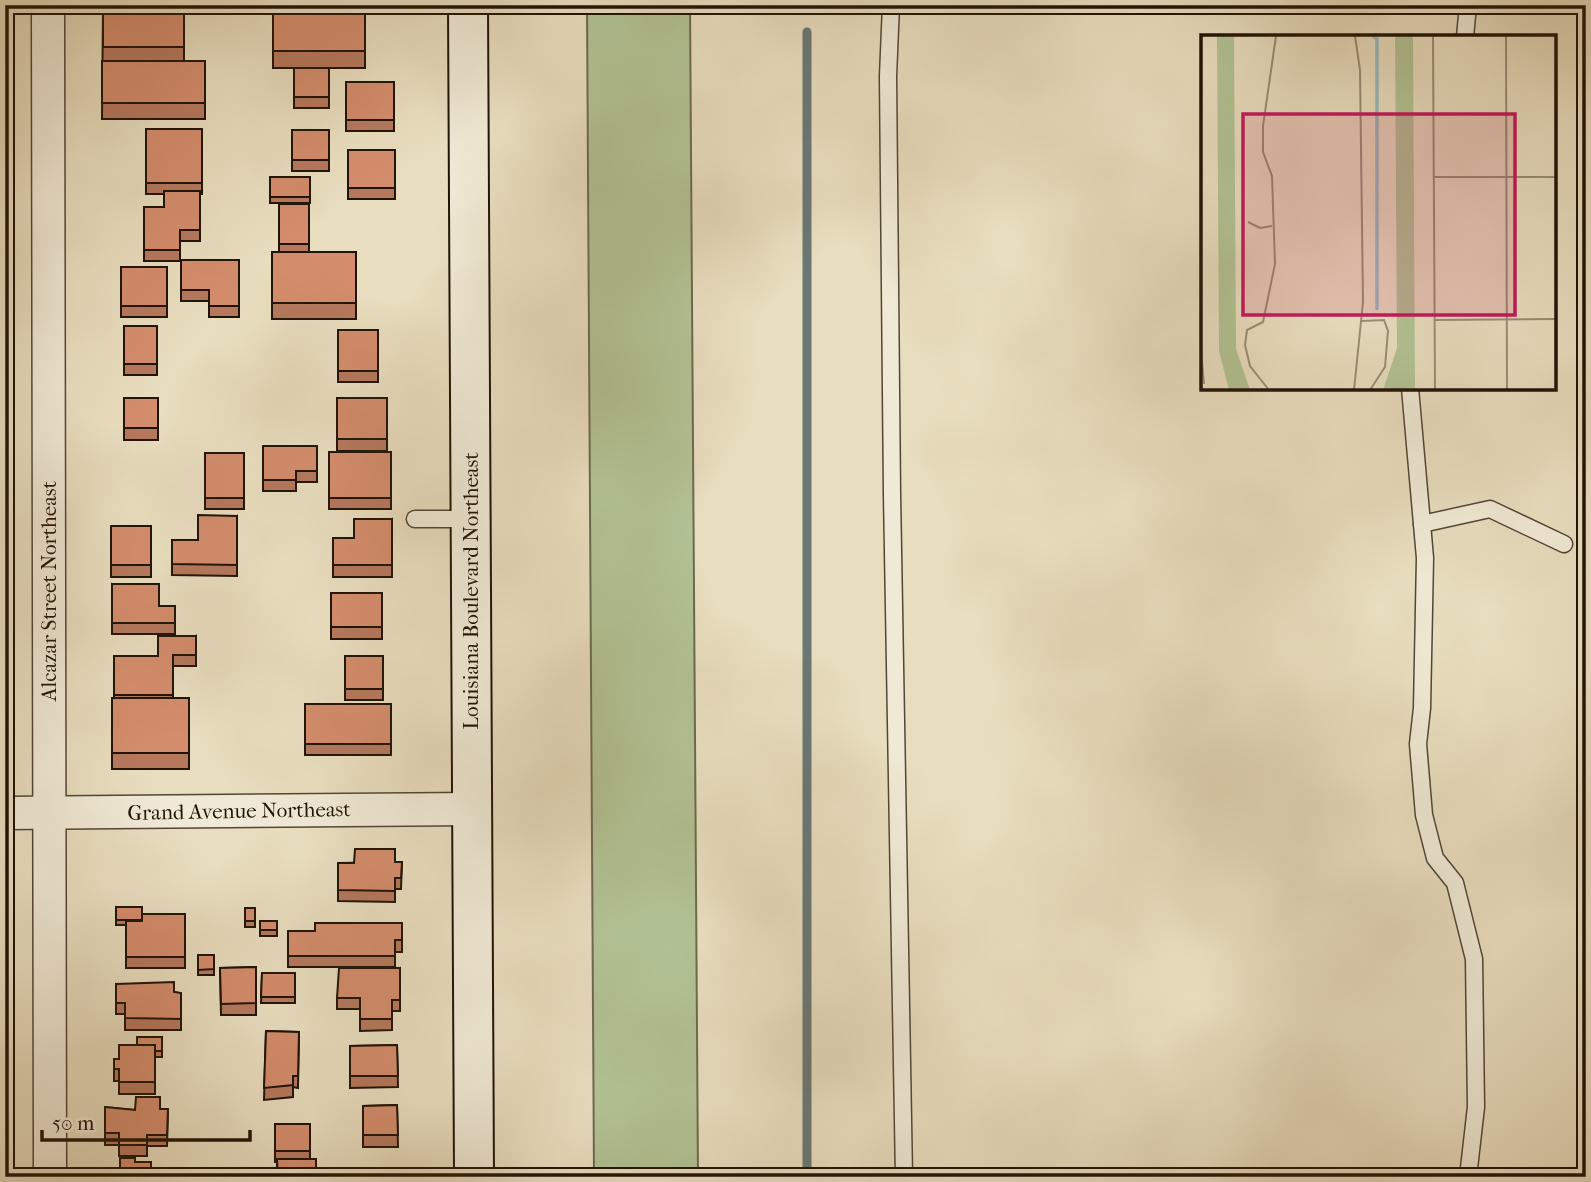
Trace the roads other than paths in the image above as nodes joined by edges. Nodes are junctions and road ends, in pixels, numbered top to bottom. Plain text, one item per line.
1 (48, 5) edge
2 (468, 5) edge
3 (891, 5) edge
4 (1468, 5) edge
5 (1465, 35) edge
6 (1410, 390) edge
7 (415, 519) dead end
8 (470, 519) junction
9 (1422, 524) junction
10 (1564, 544) dead end
11 (472, 810) junction
12 (5, 813) edge
13 (50, 813) junction
14 (50, 1177) edge
15 (474, 1177) edge
16 (904, 1177) edge
17 (1468, 1177) edge

1 - 13 street, Alcazar Street Northeast
2 - 8 main road, Louisiana Boulevard Northeast
3 - 16 lane
4 - 5 lane
6 - 9 lane
7 - 8 lane
8 - 11 main road, Louisiana Boulevard Northeast
9 - 10 lane
9 - 17 lane
11 - 13 street, Grand Avenue Northeast
11 - 15 main road, Louisiana Boulevard Northeast
12 - 13 street, Grand Avenue Northeast
13 - 14 street, Alcazar Street Northeast

